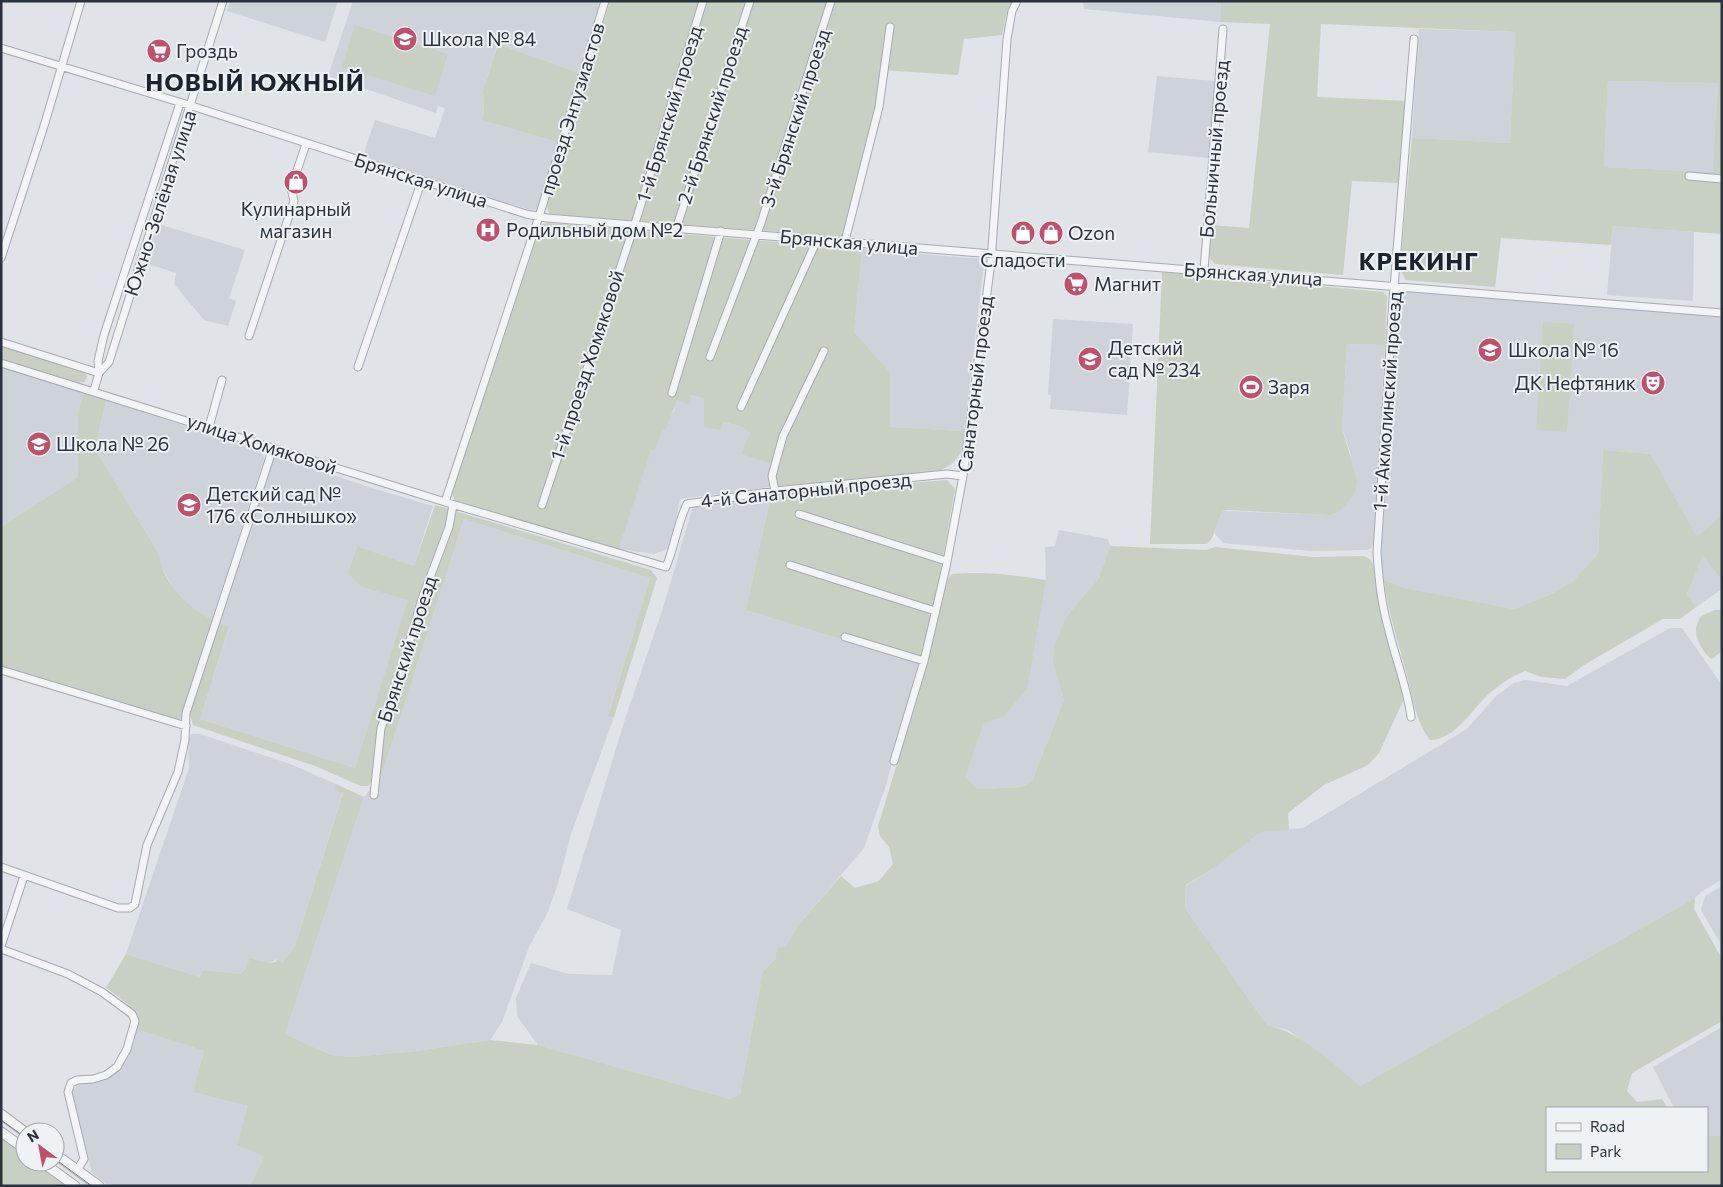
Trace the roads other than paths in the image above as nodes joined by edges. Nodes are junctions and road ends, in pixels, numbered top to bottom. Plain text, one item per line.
1 (81, 1) edge
2 (223, 1) edge
3 (605, 1) edge
4 (703, 1) edge
5 (750, 1) edge
6 (831, 1) edge
7 (1017, 1) edge
8 (890, 28) dead end
9 (1223, 28) dead end
10 (1414, 39) dead end
11 (1, 48) edge
12 (62, 68) junction
13 (180, 102) junction
14 (192, 106) junction
15 (306, 144) junction
16 (1689, 176) dead end
17 (1722, 179) edge
18 (422, 180) junction
19 (538, 217) junction
20 (634, 226) junction
21 (676, 229) junction
22 (721, 231) junction
23 (757, 234) junction
24 (818, 238) junction
25 (844, 241) junction
26 (991, 253) junction
27 (1, 258) edge
28 (1204, 270) junction
29 (1394, 285) junction
30 (1722, 312) edge
31 (249, 336) dead end
32 (1, 342) edge
33 (824, 351) dead end
34 (710, 357) dead end
35 (1, 363) edge
36 (358, 367) dead end
37 (99, 373) junction
38 (222, 380) dead end
39 (91, 389) junction
40 (672, 393) dead end
41 (742, 407) dead end
42 (209, 427) junction
43 (273, 448) junction
44 (963, 476) junction
45 (775, 491) junction
46 (445, 502) junction
47 (453, 505) junction
48 (542, 505) dead end
49 (799, 514) dead end
50 (946, 561) junction
51 (790, 565) dead end
52 (666, 567) joint
53 (935, 611) junction
54 (845, 637) dead end
55 (924, 662) junction
56 (1, 670) edge
57 (1411, 717) dead end
58 (186, 726) junction
59 (894, 761) dead end
60 (374, 795) dead end
61 (1, 867) edge
62 (24, 876) junction
63 (1, 948) edge
64 (1, 1114) edge
65 (15, 1124) edge
66 (1, 1132) edge
67 (15, 1142) edge
68 (65, 1161) edge
69 (78, 1170) junction
70 (56, 1172) edge
71 (75, 1186) edge
72 (100, 1186) edge

1 - 12 street
2 - 14 street, Южно-Зелёная улица
3 - 19 street, проезд Энтузиастов
4 - 20 street, 1-й Брянский проезд
5 - 21 street, 2-й Брянский проезд
6 - 23 street, 3-й Брянский проезд
7 - 26 street, Санаторный проезд
8 - 25 street
9 - 28 street, Больничный проезд
10 - 29 street, 1-й Акмолинский проезд
11 - 12 street, Брянская улица
12 - 13 street, Брянская улица
12 - 27 street
13 - 14 street, Брянская улица
13 - 37 street, Южно-Зелёная улица
14 - 15 street, Брянская улица
14 - 37 street, Южно-Зелёная улица
15 - 18 street, Брянская улица
15 - 31 street
16 - 17 street
18 - 19 street, Брянская улица
18 - 36 street
19 - 20 street, Брянская улица
19 - 46 street
20 - 21 street, Брянская улица
20 - 48 street, 1-й проезд Хомяковой
21 - 22 street, Брянская улица
22 - 23 street, Брянская улица
22 - 40 street
23 - 24 street, Брянская улица
23 - 34 street, 3-й Брянский проезд
24 - 25 street, Брянская улица
24 - 41 street
25 - 26 street, Брянская улица
26 - 28 street, Брянская улица
26 - 44 street, Санаторный проезд
28 - 29 street, Брянская улица
29 - 30 street, Брянская улица
29 - 57 street, 1-й Акмолинский проезд
32 - 37 street
33 - 45 street
35 - 39 street, улица Хомяковой
37 - 39 street, Южно-Зелёная улица
38 - 42 street
39 - 42 street, улица Хомяковой
42 - 43 street, улица Хомяковой
43 - 46 street, улица Хомяковой
43 - 58 street
44 - 45 street, 4-й Санаторный проезд
44 - 50 street, Санаторный проезд
45 - 52 street, 4-й Санаторный проезд
46 - 47 street, улица Хомяковой
47 - 52 street, улица Хомяковой
47 - 60 street, Брянский проезд
49 - 50 street
50 - 53 street, Санаторный проезд
51 - 53 street
53 - 55 street, Санаторный проезд
54 - 55 street
55 - 59 street, Санаторный проезд
56 - 58 street
58 - 62 street
61 - 62 street
62 - 63 street
63 - 69 street
64 - 65 street
66 - 67 street
68 - 69 street
69 - 72 street
70 - 71 street

